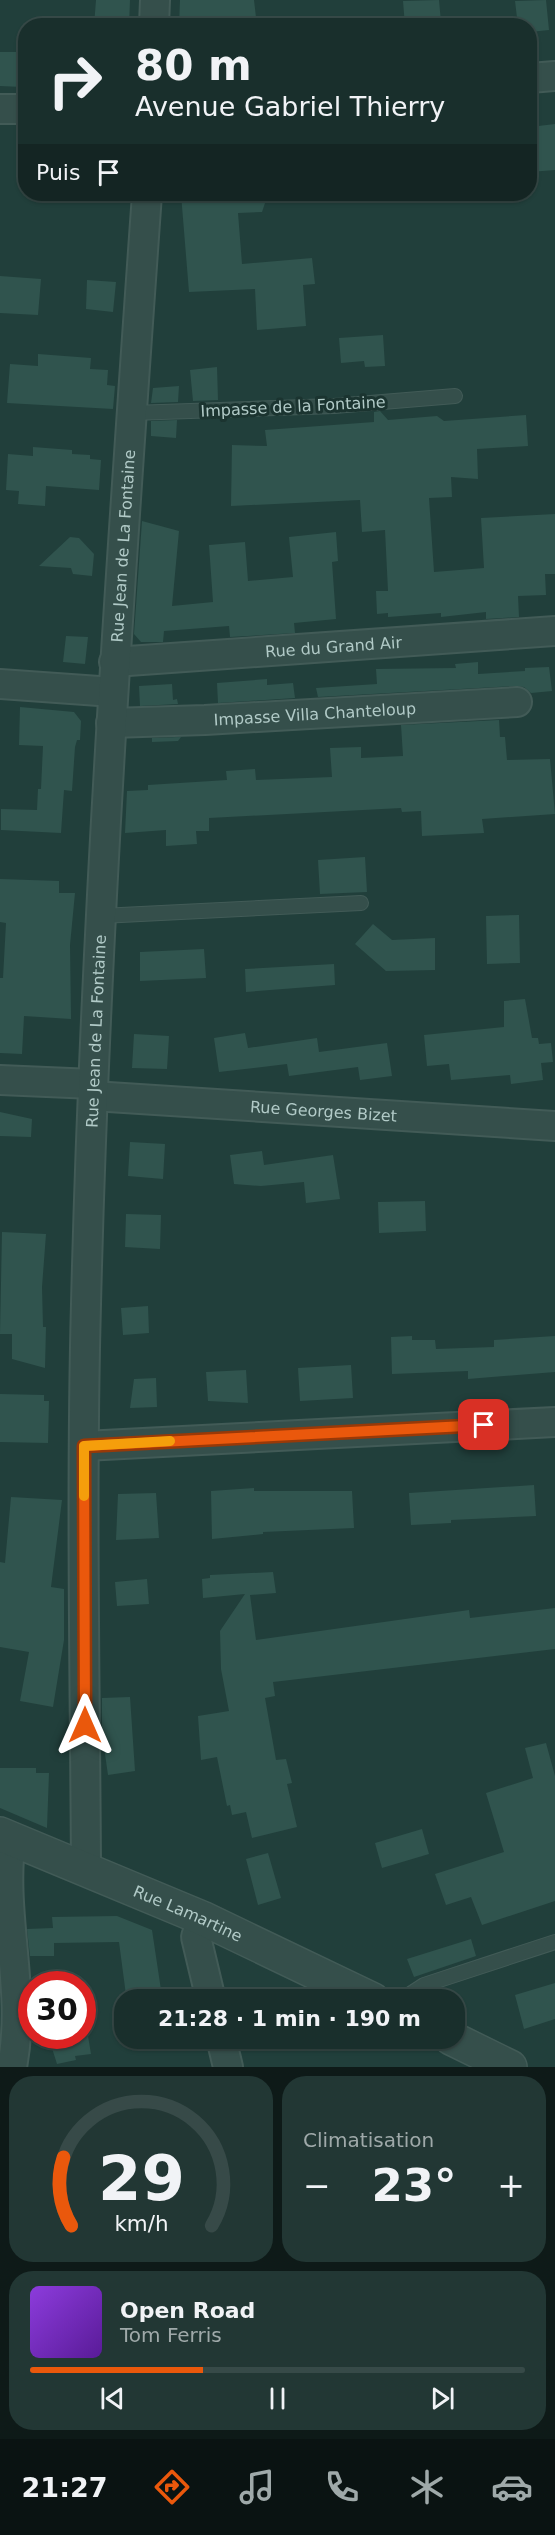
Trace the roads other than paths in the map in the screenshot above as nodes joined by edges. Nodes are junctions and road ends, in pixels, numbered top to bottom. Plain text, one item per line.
1 (156, 0) edge
2 (155, 18) edge
3 (555, 76) edge
4 (537, 77) edge
5 (0, 109) edge
6 (18, 109) edge
7 (147, 201) edge
8 (455, 396) dead end
9 (132, 413) junction
10 (555, 631) edge
11 (114, 662) junction
12 (0, 684) edge
13 (112, 692) junction
14 (517, 702) dead end
15 (111, 723) junction
16 (361, 903) dead end
17 (101, 916) junction
18 (0, 1080) edge
19 (93, 1090) junction
20 (555, 1126) edge
21 (555, 1422) edge
22 (84, 1446) junction
23 (5, 1836) edge
24 (86, 1869) junction
25 (202, 1918) junction
26 (555, 1942) edge
27 (208, 1989) edge
28 (350, 1989) edge
29 (418, 1989) edge
30 (465, 2046) edge
31 (224, 2049) edge
32 (495, 2064) edge
33 (12, 2067) edge
34 (228, 2067) edge

1 - 2 street
3 - 4 street
5 - 6 street
7 - 9 street, Rue Jean de La Fontaine
8 - 9 lane, Impasse de la Fontaine
9 - 11 street, Rue Jean de La Fontaine
10 - 11 street, Rue du Grand Air
11 - 13 street, Rue Jean de La Fontaine
12 - 13 street
13 - 15 street, Rue Jean de La Fontaine
14 - 15 street, Impasse Villa Chanteloup
15 - 17 street, Rue Jean de La Fontaine
16 - 17 lane
17 - 19 street, Rue Jean de La Fontaine
18 - 19 street, Rue Georges Bizet
19 - 20 street, Rue Georges Bizet
19 - 22 street, Rue Jean de La Fontaine
21 - 22 street
22 - 24 street, Rue Jean de La Fontaine
23 - 24 street, Rue Lamartine
23 - 33 street
24 - 25 street, Rue Lamartine
25 - 27 street
25 - 28 street, Rue Lamartine
26 - 29 lane
30 - 32 street
31 - 34 street

